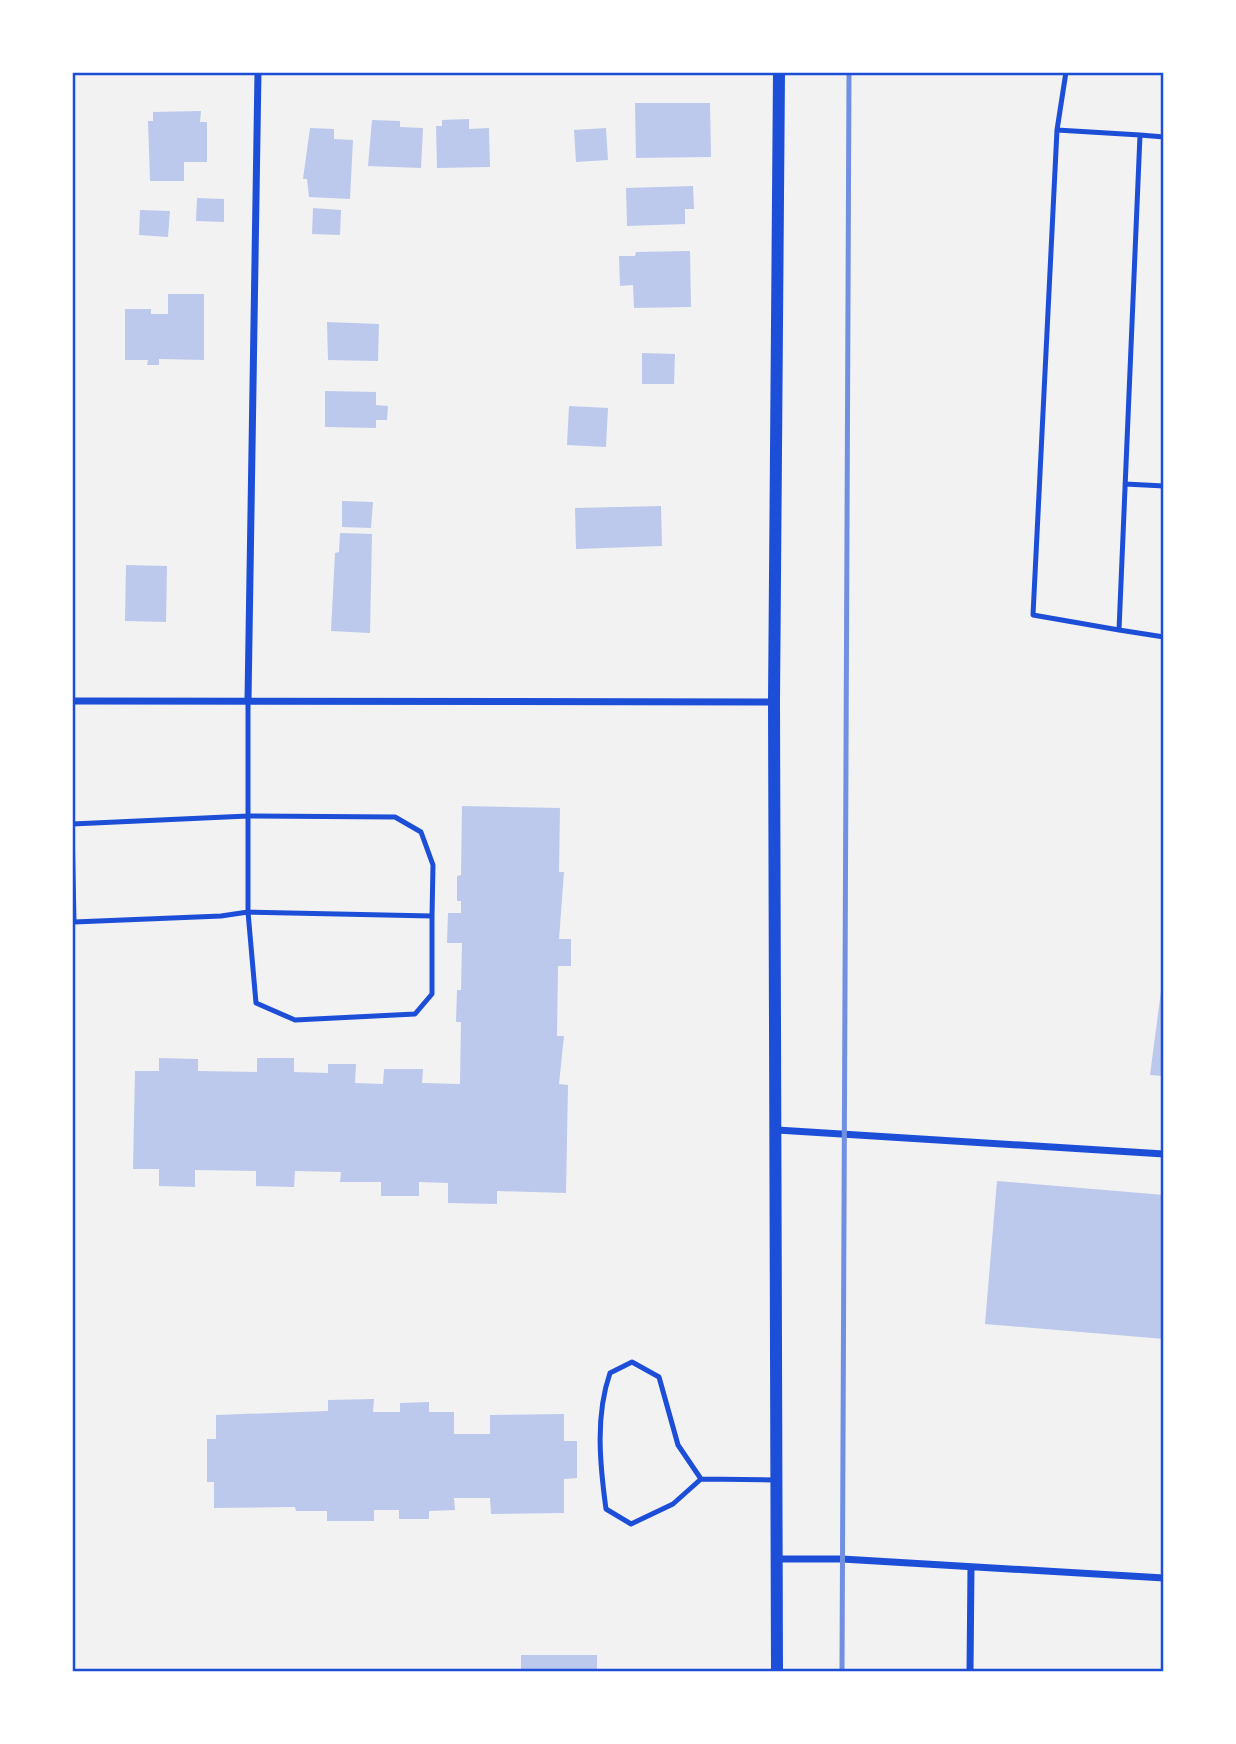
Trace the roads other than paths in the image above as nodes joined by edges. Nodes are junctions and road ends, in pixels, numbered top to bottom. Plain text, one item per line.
1 (258, 72) edge
2 (779, 72) edge
3 (1066, 72) edge
4 (1057, 130) junction
5 (1140, 135) junction
6 (1164, 137) edge
7 (1125, 484) junction
8 (1164, 486) edge
9 (1119, 630) junction
10 (1164, 637) edge
11 (248, 700) junction
12 (72, 701) edge
13 (774, 702) junction
14 (248, 816) junction
15 (248, 912) junction
16 (432, 916) junction
17 (777, 1130) junction
18 (1164, 1154) edge
19 (701, 1479) junction
20 (778, 1480) junction
21 (778, 1559) junction
22 (971, 1567) junction
23 (1164, 1578) edge
24 (777, 1672) edge
25 (971, 1672) edge

1 - 11 street
2 - 13 street
3 - 4 lane
4 - 5 lane
4 - 9 lane
5 - 6 lane
5 - 7 lane
7 - 8 lane
7 - 9 lane
9 - 10 lane
11 - 12 street
11 - 13 street
11 - 14 lane
13 - 17 street
14 - 15 lane
14 - 15 lane
14 - 16 lane
15 - 16 lane
15 - 16 lane
17 - 18 street
17 - 20 street
19 - 19 lane
19 - 20 lane
20 - 21 street
21 - 22 street
21 - 24 street
22 - 23 street
22 - 25 street

